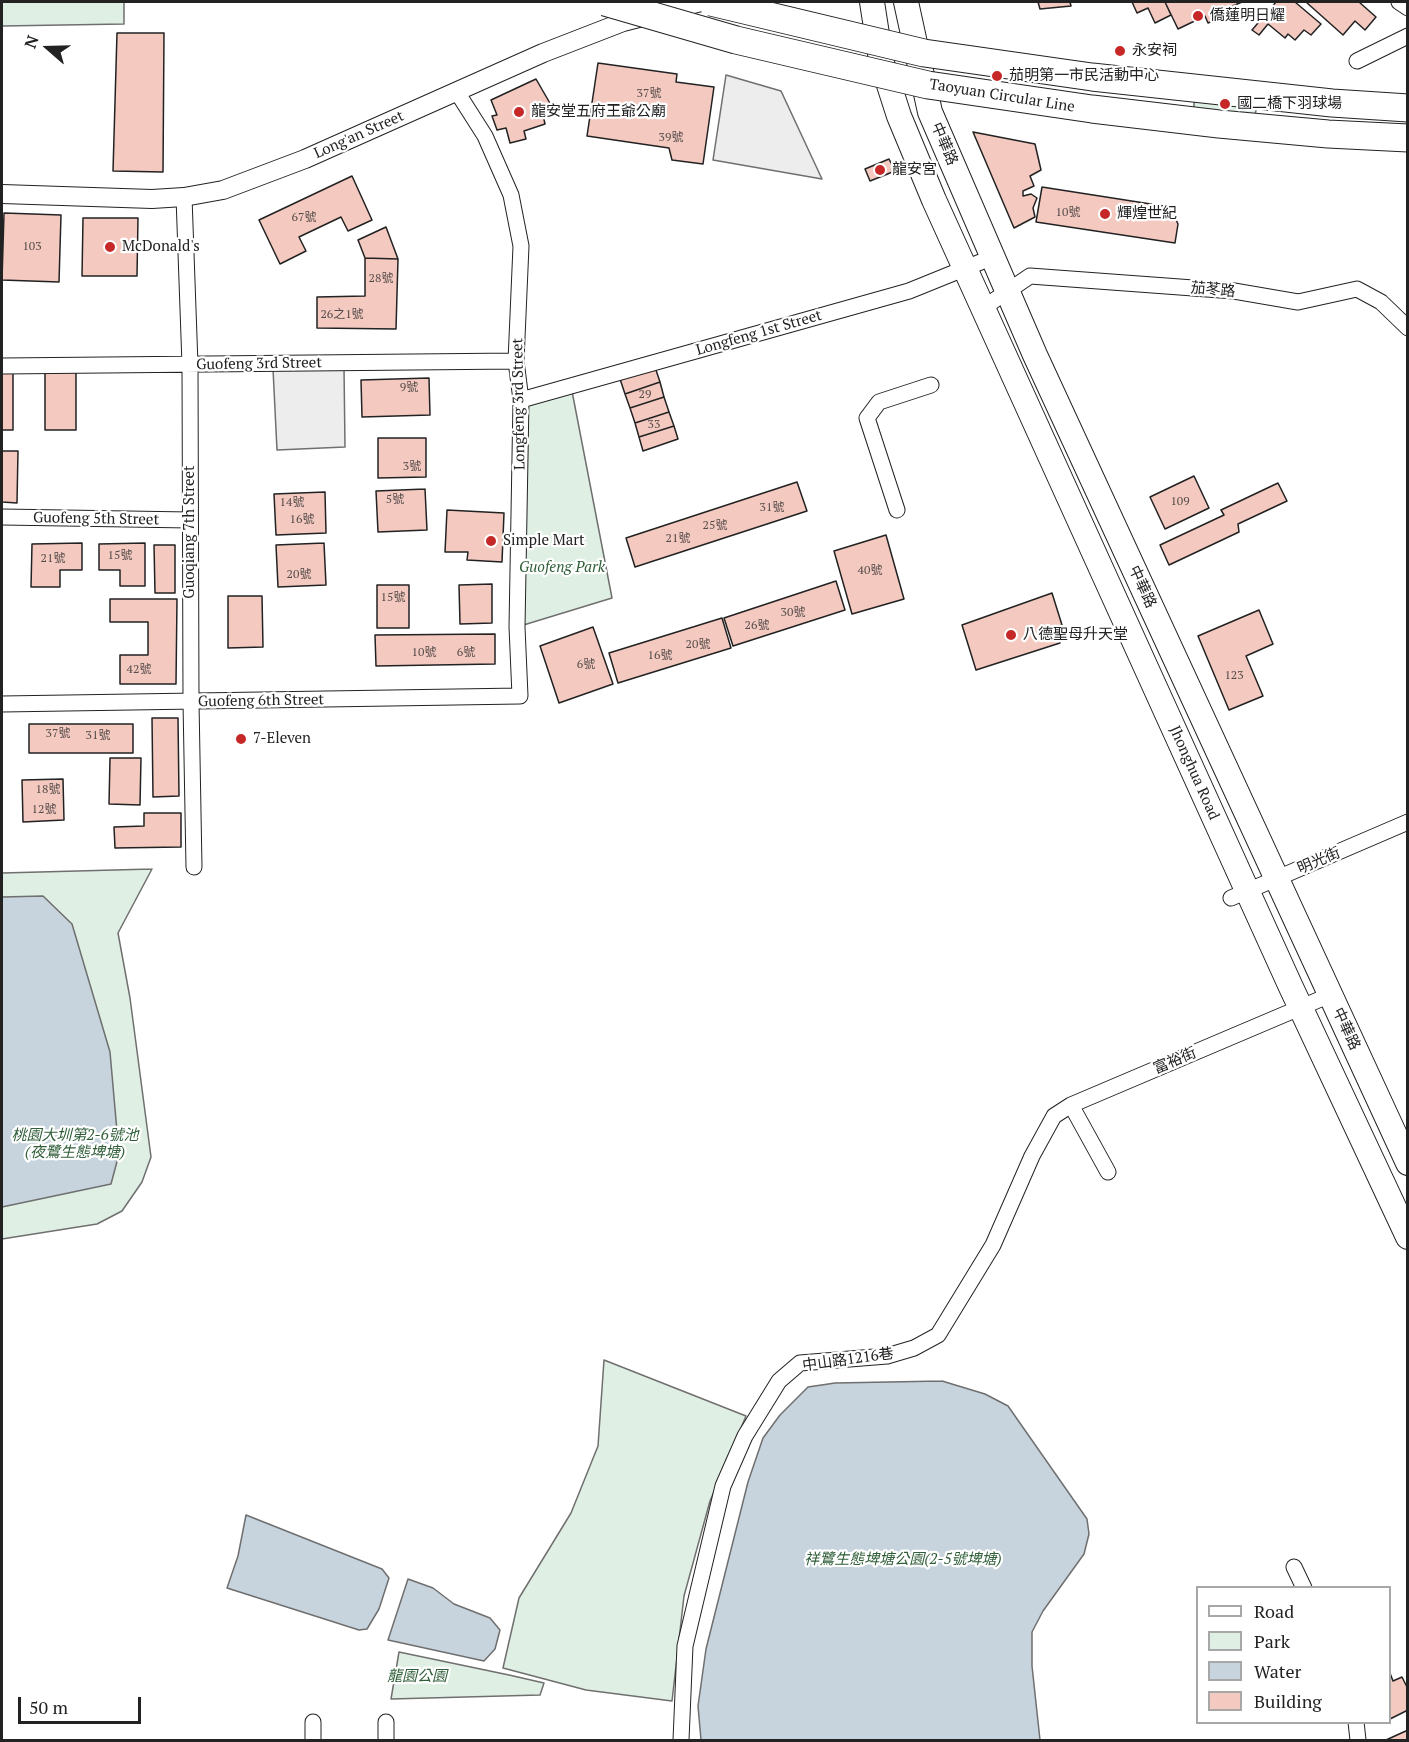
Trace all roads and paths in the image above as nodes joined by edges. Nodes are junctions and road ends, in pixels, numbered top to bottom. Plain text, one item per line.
1 (605, 2) edge
2 (701, 2) edge
3 (711, 2) edge
4 (872, 2) edge
5 (906, 2) edge
6 (1399, 2) edge
7 (1407, 8) edge
8 (1407, 36) edge
9 (1357, 61) dead end
10 (457, 92) junction
11 (1407, 108) edge
12 (1407, 138) edge
13 (2, 194) edge
14 (184, 197) junction
15 (993, 257) junction
16 (965, 268) junction
17 (1008, 292) junction
18 (983, 309) junction
19 (1407, 328) edge
20 (516, 361) junction
21 (190, 365) junction
22 (2, 366) edge
23 (931, 385) dead end
24 (521, 400) junction
25 (897, 510) dead end
26 (2, 518) edge
27 (190, 520) junction
28 (520, 696) joint
29 (190, 702) junction
30 (2, 704) edge
31 (1407, 822) edge
32 (194, 867) dead end
33 (1277, 879) junction
34 (1239, 895) junction
35 (1330, 994) junction
36 (1300, 1007) junction
37 (1071, 1105) junction
38 (1038, 1146) joint
39 (1407, 1163) edge
40 (1108, 1172) dead end
41 (1407, 1237) edge
42 (1294, 1567) dead end
43 (1304, 1586) edge
44 (313, 1722) dead end
45 (386, 1722) dead end
46 (1356, 1724) edge
47 (313, 1740) edge
48 (386, 1740) edge
49 (681, 1740) edge
50 (1358, 1740) edge

1 - 12 highway, Taoyuan Circular Line, bridge
2 - 10 street, Long'an Street
3 - 11 highway, Taoyuan Circular Line, bridge
4 - 16 main road, 中華路
5 - 15 main road, 中華路
6 - 7 street
8 - 9 street
10 - 14 street, Long'an Street
10 - 20 street, Longfeng 3rd Street
13 - 14 street, Long'an Street
14 - 21 street, Guoqiang 7th Street
15 - 16 street, Longfeng 1st Street
15 - 17 main road, 中華路
16 - 18 main road, 中華路
16 - 24 street, Longfeng 1st Street
17 - 18 street
17 - 19 street, 茄苳路
17 - 33 main road, 中華路
18 - 34 main road, Jhonghua Road
20 - 21 street, Guofeng 3rd Street
20 - 24 street, Longfeng 3rd Street
21 - 22 street, Guofeng 3rd Street
21 - 27 street, Guoqiang 7th Street
23 - 25 street
24 - 28 street, Longfeng 3rd Street
26 - 27 street, Guofeng 5th Street
27 - 29 street, Guoqiang 7th Street
28 - 29 street, Guofeng 6th Street
29 - 30 street, Guofeng 6th Street
29 - 32 street, Guoqiang 7th Street
31 - 33 street, 明光街
33 - 34 street, 明光街
33 - 35 main road, 中華路
34 - 36 main road, Jhonghua Road
35 - 36 street, 富裕街
35 - 39 main road, 中華路
36 - 37 street, 富裕街
36 - 41 main road, Jhonghua Road
37 - 38 street, 富裕街
37 - 40 street
38 - 49 street, 中山路1216巷
42 - 43 street
44 - 47 street
45 - 48 street
46 - 50 street

